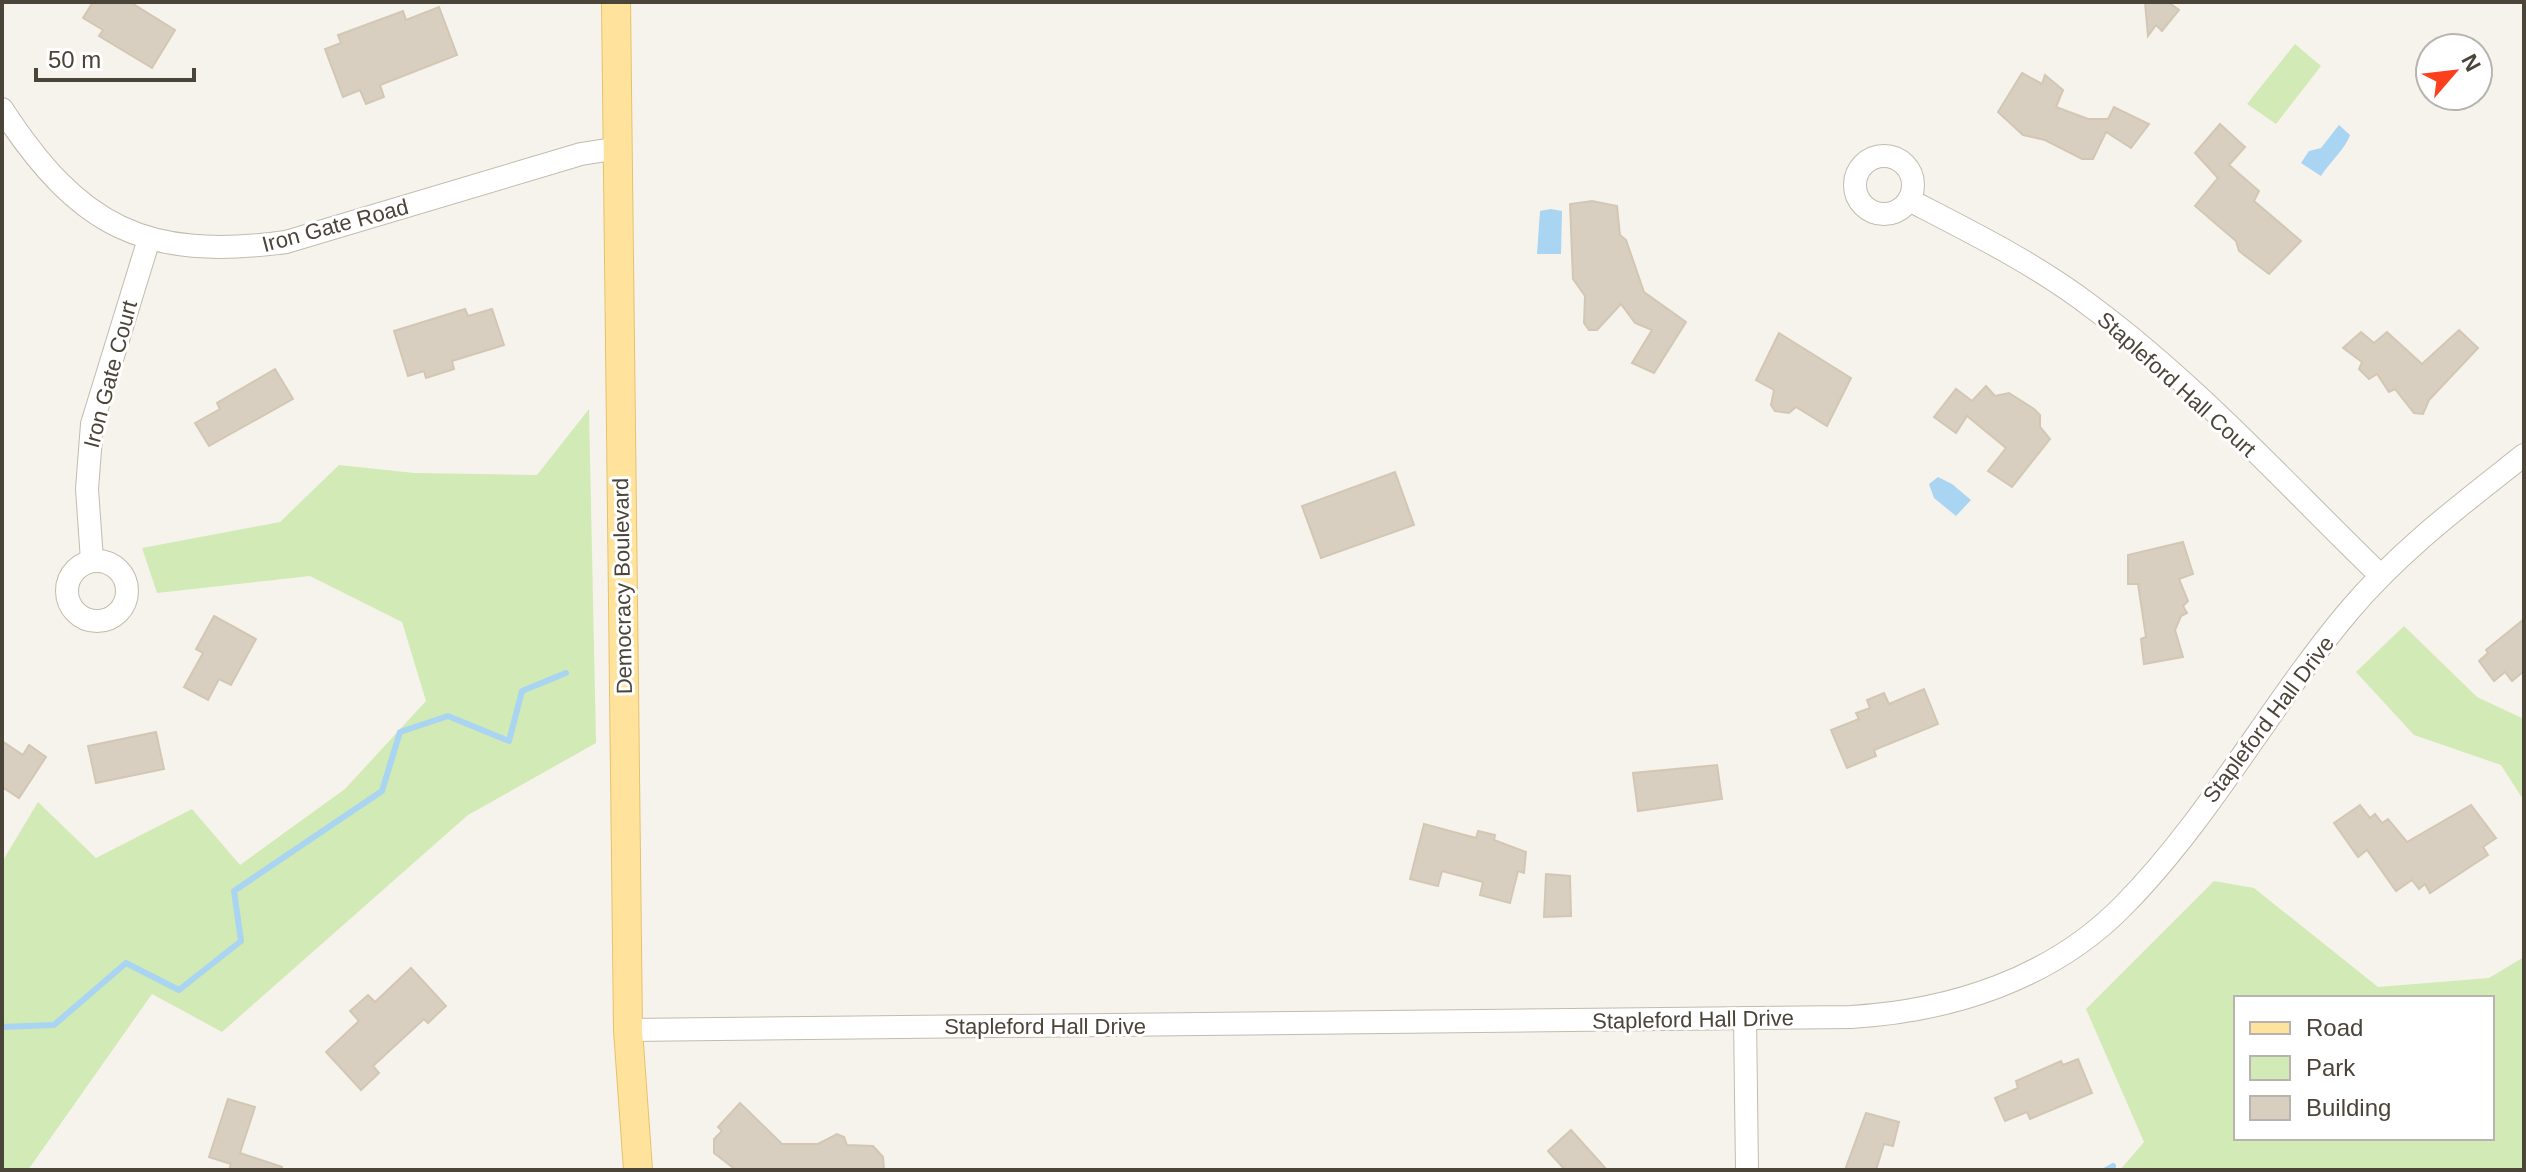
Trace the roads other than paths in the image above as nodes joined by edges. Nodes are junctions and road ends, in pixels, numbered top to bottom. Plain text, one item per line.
1 (616, 2) edge
2 (2, 109) edge
3 (619, 148) junction
4 (1909, 200) dead end
5 (149, 239) junction
6 (2524, 455) edge
7 (92, 560) dead end
8 (2381, 576) junction
9 (1745, 1018) junction
10 (628, 1030) junction
11 (638, 1170) edge
12 (1747, 1170) edge

1 - 3 main road, Democracy Boulevard
2 - 5 street, Iron Gate Road
3 - 5 street, Iron Gate Road
3 - 10 main road, Democracy Boulevard
4 - 8 street, Stapleford Hall Court
5 - 7 street, Iron Gate Court
6 - 8 street, Stapleford Hall Drive
8 - 9 street, Stapleford Hall Drive
9 - 10 street, Stapleford Hall Drive
9 - 12 street
10 - 11 main road, Democracy Boulevard

